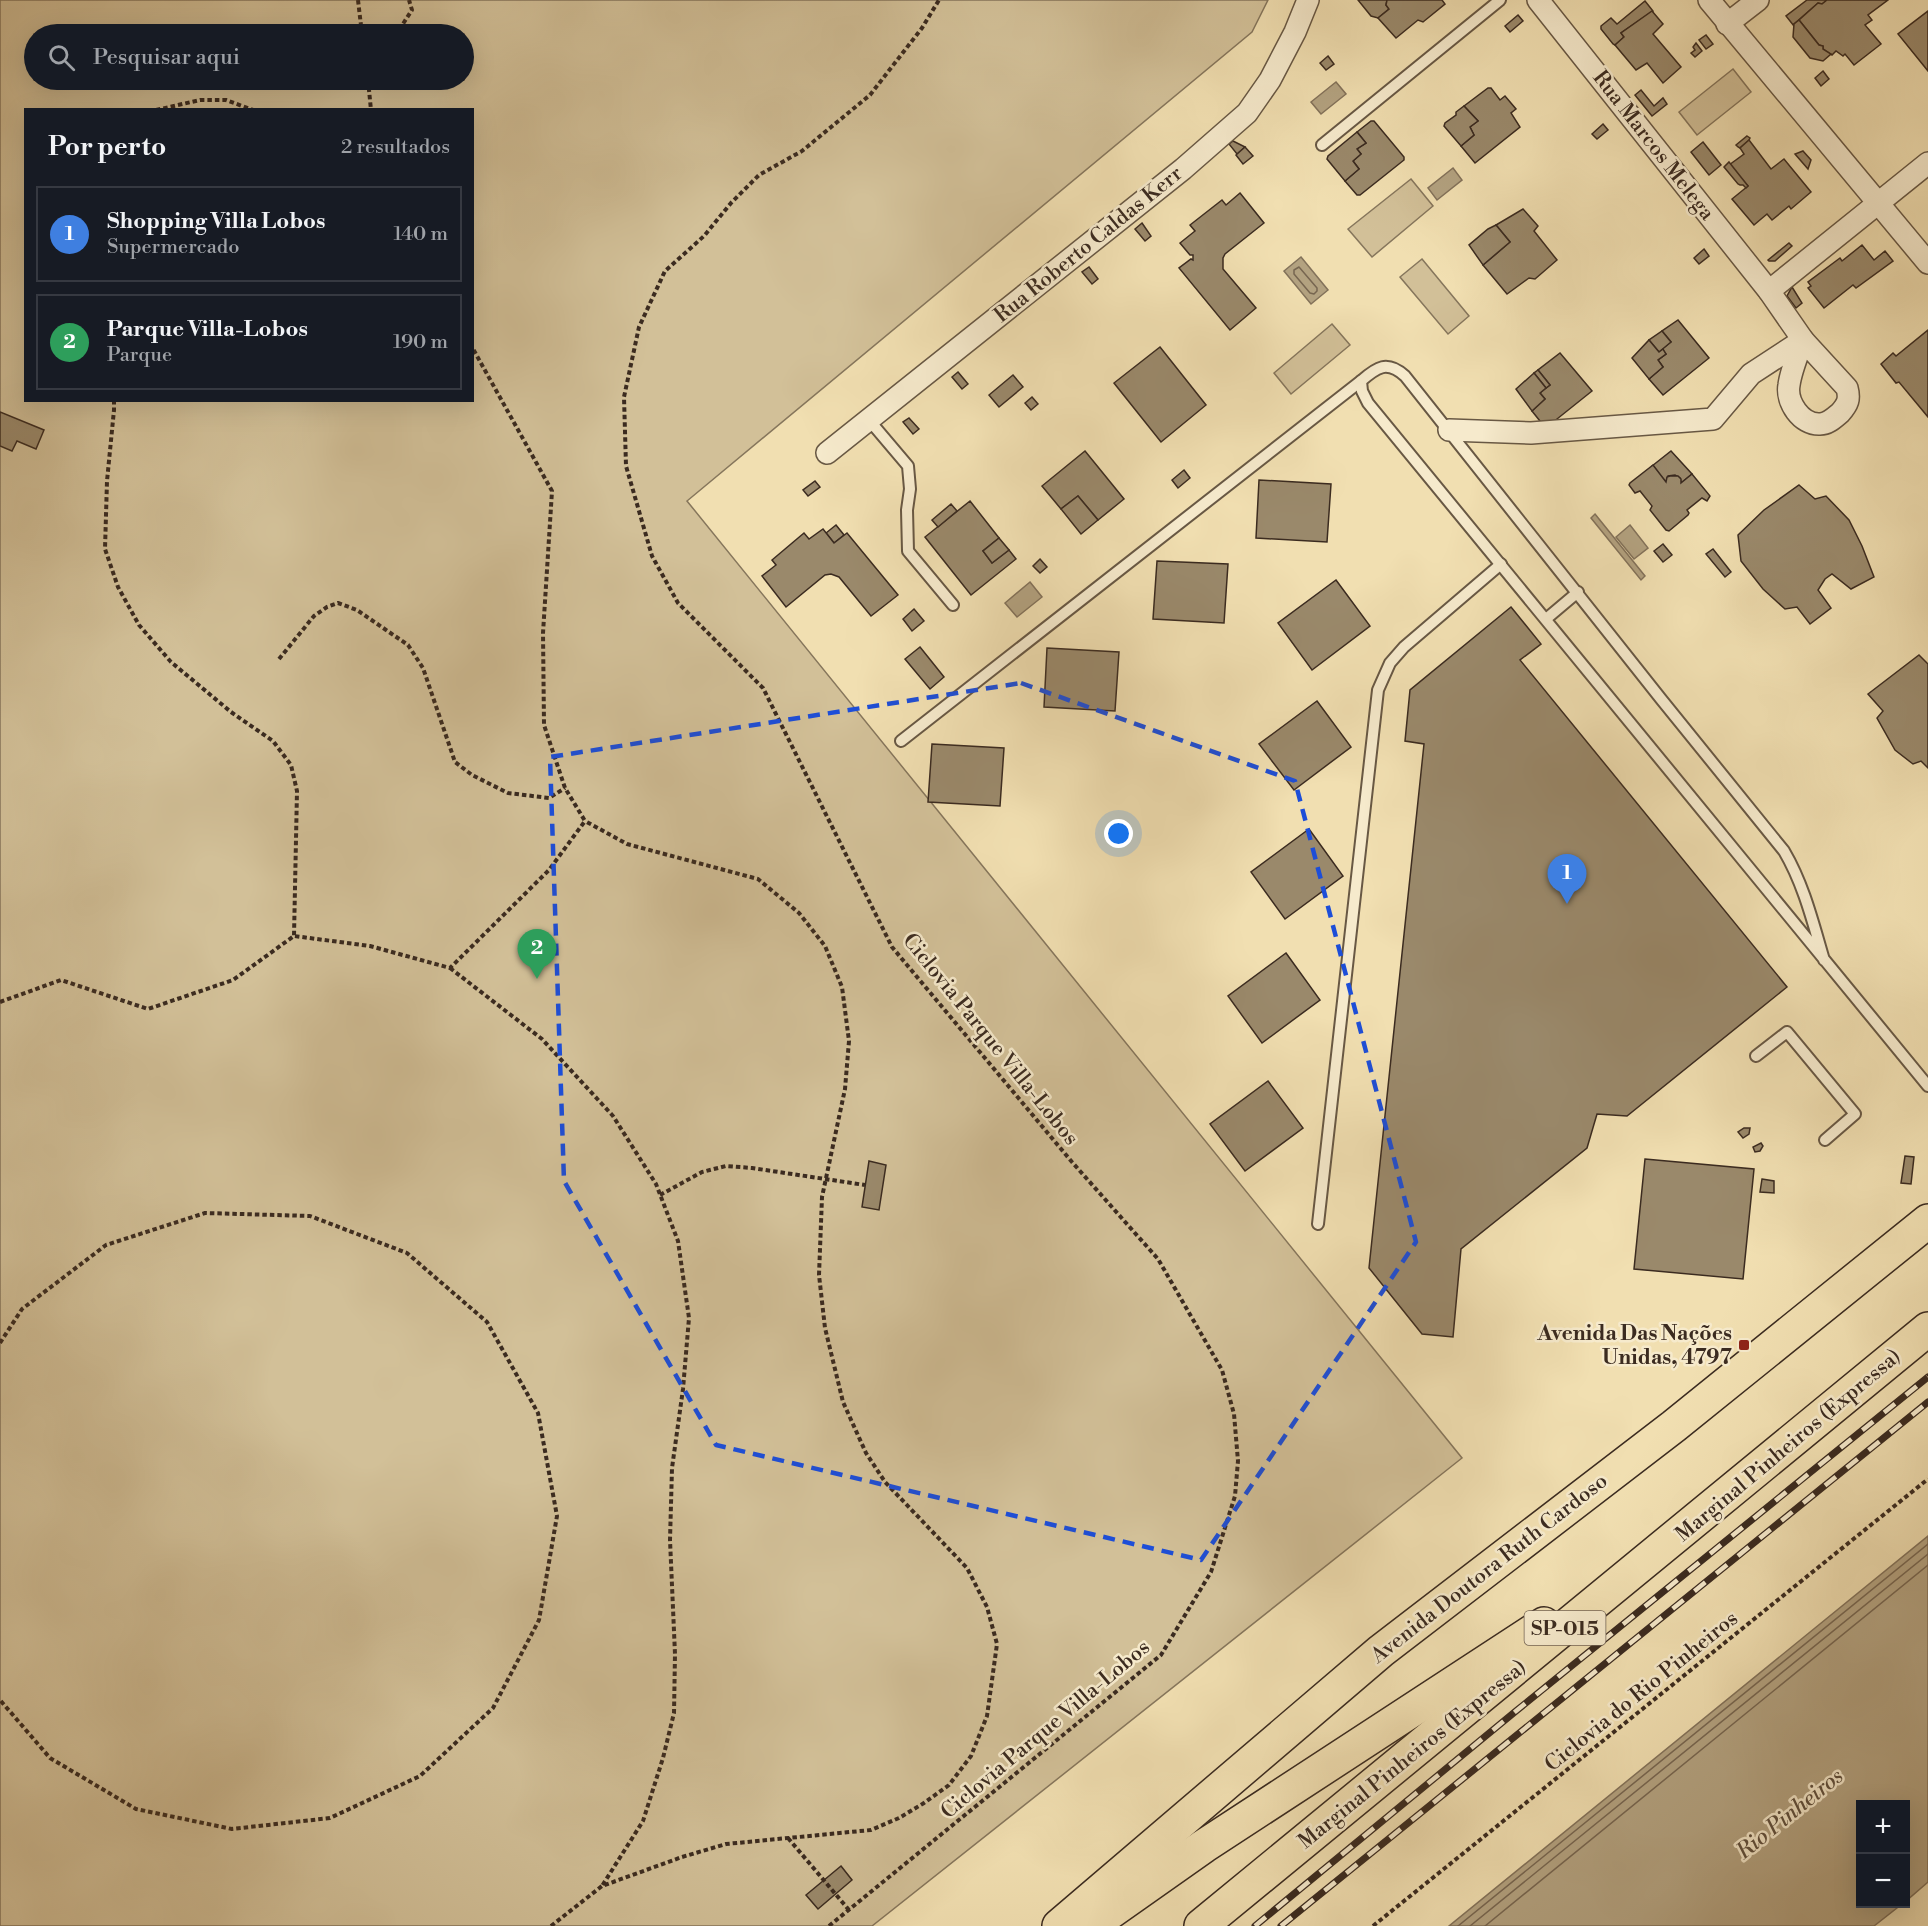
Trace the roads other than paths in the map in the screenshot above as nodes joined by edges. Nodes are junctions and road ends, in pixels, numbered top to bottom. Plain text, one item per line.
1 (1308, 0) edge
2 (1500, 0) edge
3 (1538, 0) edge
4 (1709, 0) edge
5 (1758, 0) edge
6 (1727, 24) junction
7 (1322, 146) dead end
8 (1928, 163) edge
9 (1879, 203) junction
10 (1928, 263) edge
11 (1769, 291) junction
12 (1361, 381) junction
13 (869, 420) junction
14 (1449, 430) junction
15 (827, 453) dead end
16 (1501, 564) junction
17 (1578, 592) junction
18 (953, 605) dead end
19 (1546, 619) junction
20 (901, 741) dead end
21 (1824, 960) junction
22 (1756, 1056) dead end
23 (1928, 1086) edge
24 (1825, 1140) dead end
25 (1928, 1221) edge
26 (1318, 1224) dead end
27 (1928, 1329) edge
28 (1648, 1561) junction
29 (1059, 1926) edge
30 (1073, 1926) edge
31 (1202, 1926) edge

1 - 13 street, Rua Roberto Caldas Kerr
2 - 7 lane
3 - 11 street, Rua Marcos Melega
4 - 6 street
5 - 6 street
6 - 9 street
8 - 9 street
9 - 10 street
9 - 11 street
11 - 14 street, Rua Marcos Melega
12 - 14 lane
12 - 16 lane
12 - 20 lane
13 - 15 street, Rua Roberto Caldas Kerr
13 - 18 lane
14 - 17 lane
16 - 19 lane
16 - 26 lane
17 - 19 lane
17 - 21 lane
19 - 21 lane
21 - 23 lane
22 - 24 lane
25 - 29 highway, Avenida Doutora Ruth Cardoso
27 - 28 highway, Marginal Pinheiros (Expressa) / SP-015
28 - 30 highway
28 - 31 highway, Marginal Pinheiros (Expressa) / SP-015

